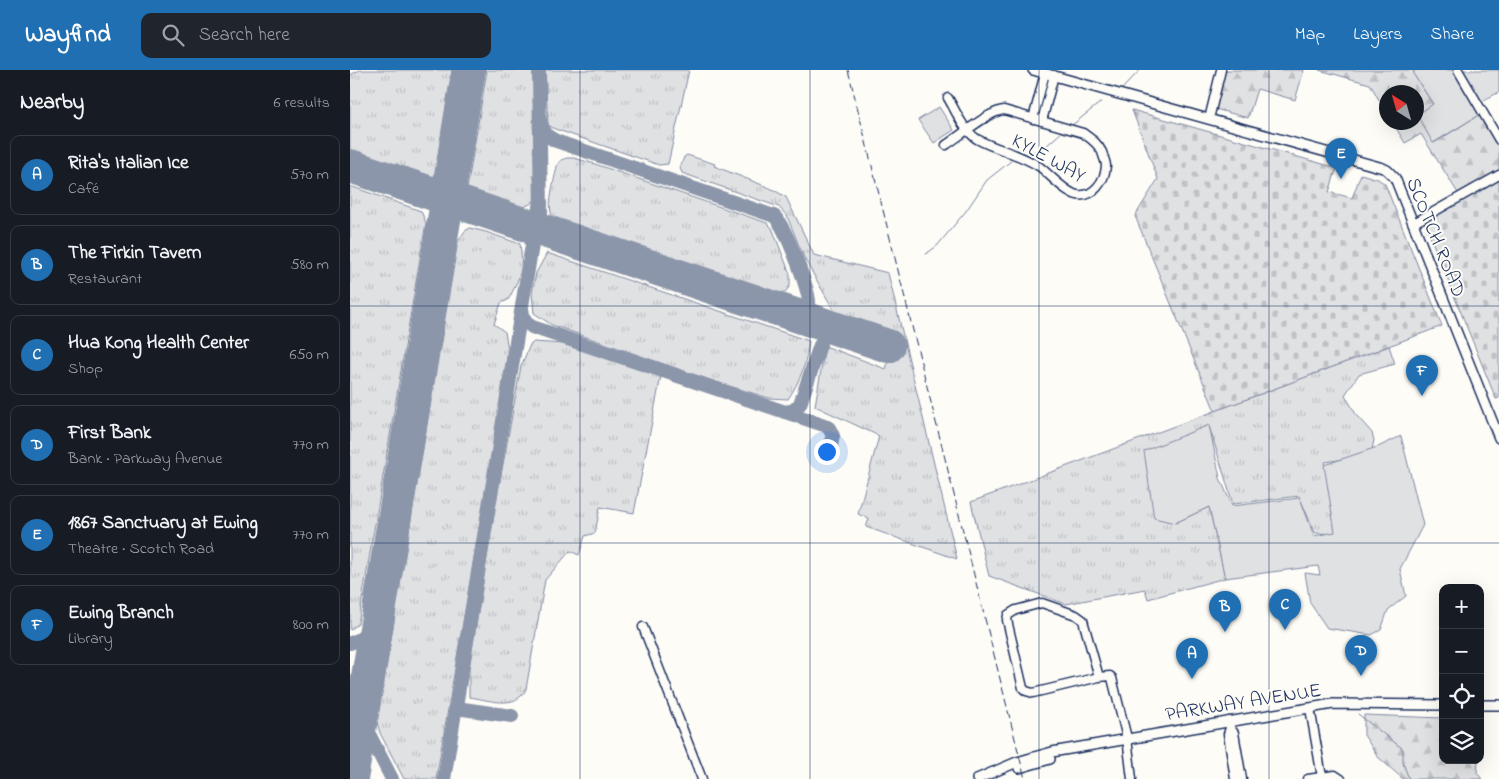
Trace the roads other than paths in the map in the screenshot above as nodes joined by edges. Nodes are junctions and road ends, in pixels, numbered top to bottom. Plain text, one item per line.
1 (1033, 70) edge
2 (1221, 70) edge
3 (1458, 70) edge
4 (1050, 74) junction
5 (948, 98) dead end
6 (1033, 119) junction
7 (1208, 119) junction
8 (1042, 121) junction
9 (968, 131) junction
10 (1499, 140) edge
11 (946, 145) dead end
12 (1499, 175) edge
13 (1414, 223) junction
14 (1499, 436) edge
15 (643, 627) dead end
16 (1099, 676) junction
17 (1439, 705) edge
18 (1484, 705) edge
19 (1499, 705) edge
20 (1310, 708) junction
21 (1230, 724) junction
22 (1127, 738) junction
23 (1081, 748) junction
24 (1322, 777) junction
25 (702, 779) edge
26 (977, 779) edge
27 (990, 779) edge
28 (1132, 779) edge
29 (1235, 779) edge
30 (1242, 779) edge
31 (1308, 779) edge
32 (1341, 779) edge

1 - 4 main road, SCOTCH ROAD
2 - 7 street
3 - 10 street
4 - 6 street, KYLE WAY
4 - 7 main road, SCOTCH ROAD
4 - 8 street, KYLE WAY
5 - 9 street, KYLE WAY
6 - 8 street, KYLE WAY
6 - 9 street, KYLE WAY
7 - 13 main road, SCOTCH ROAD
8 - 9 street, KYLE WAY
9 - 11 street, KYLE WAY
12 - 13 street
13 - 14 main road, SCOTCH ROAD
15 - 25 street
16 - 16 street
16 - 22 street
17 - 20 main road, PARKWAY AVENUE
18 - 19 main road
20 - 21 main road, PARKWAY AVENUE
20 - 24 street
21 - 22 main road, PARKWAY AVENUE
21 - 29 street
21 - 30 street
22 - 23 main road, PARKWAY AVENUE
22 - 28 street
23 - 26 main road, PARKWAY AVENUE
23 - 27 main road, PARKWAY AVENUE
24 - 31 street
24 - 32 street

